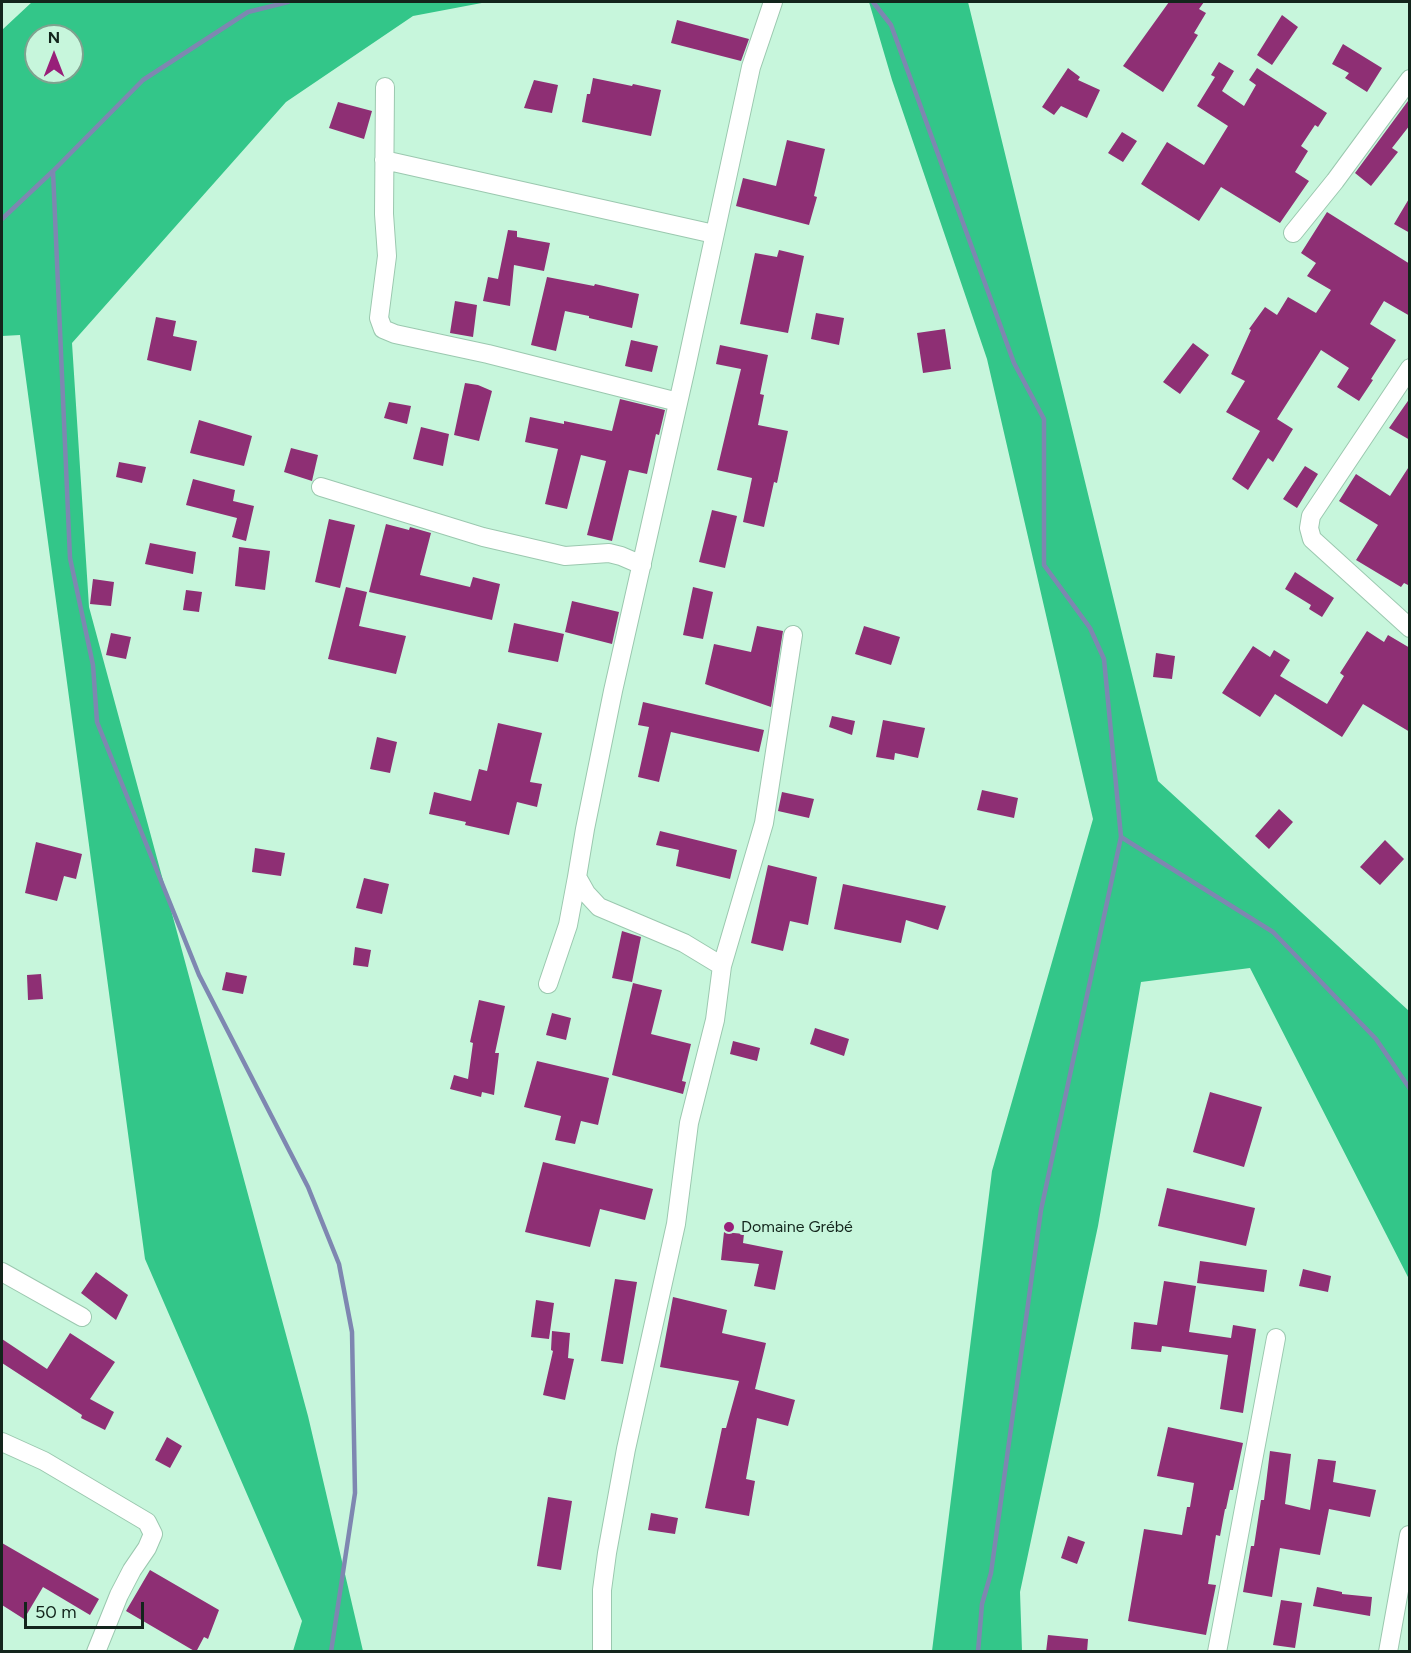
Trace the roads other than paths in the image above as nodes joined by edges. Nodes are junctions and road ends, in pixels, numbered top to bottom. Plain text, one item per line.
1 (773, 2) edge
2 (1410, 79) edge
3 (385, 87) dead end
4 (384, 160) junction
5 (1293, 233) dead end
6 (714, 234) junction
7 (1410, 368) edge
8 (678, 402) junction
9 (321, 487) dead end
10 (642, 565) junction
11 (1410, 628) edge
12 (793, 635) dead end
13 (577, 877) junction
14 (722, 966) junction
15 (548, 984) dead end
16 (2, 1272) edge
17 (82, 1317) dead end
18 (1276, 1338) dead end
19 (2, 1442) edge
20 (1409, 1535) edge
21 (96, 1652) edge
22 (602, 1652) edge
23 (1217, 1652) edge
24 (1388, 1652) edge

1 - 6 street
2 - 5 street
3 - 4 street
4 - 6 street
4 - 8 street
6 - 8 street
7 - 11 street
8 - 10 street
9 - 10 street
10 - 13 street
12 - 14 street
13 - 14 street
13 - 15 street
14 - 22 street
16 - 17 street
18 - 23 street
19 - 21 street
20 - 24 street

